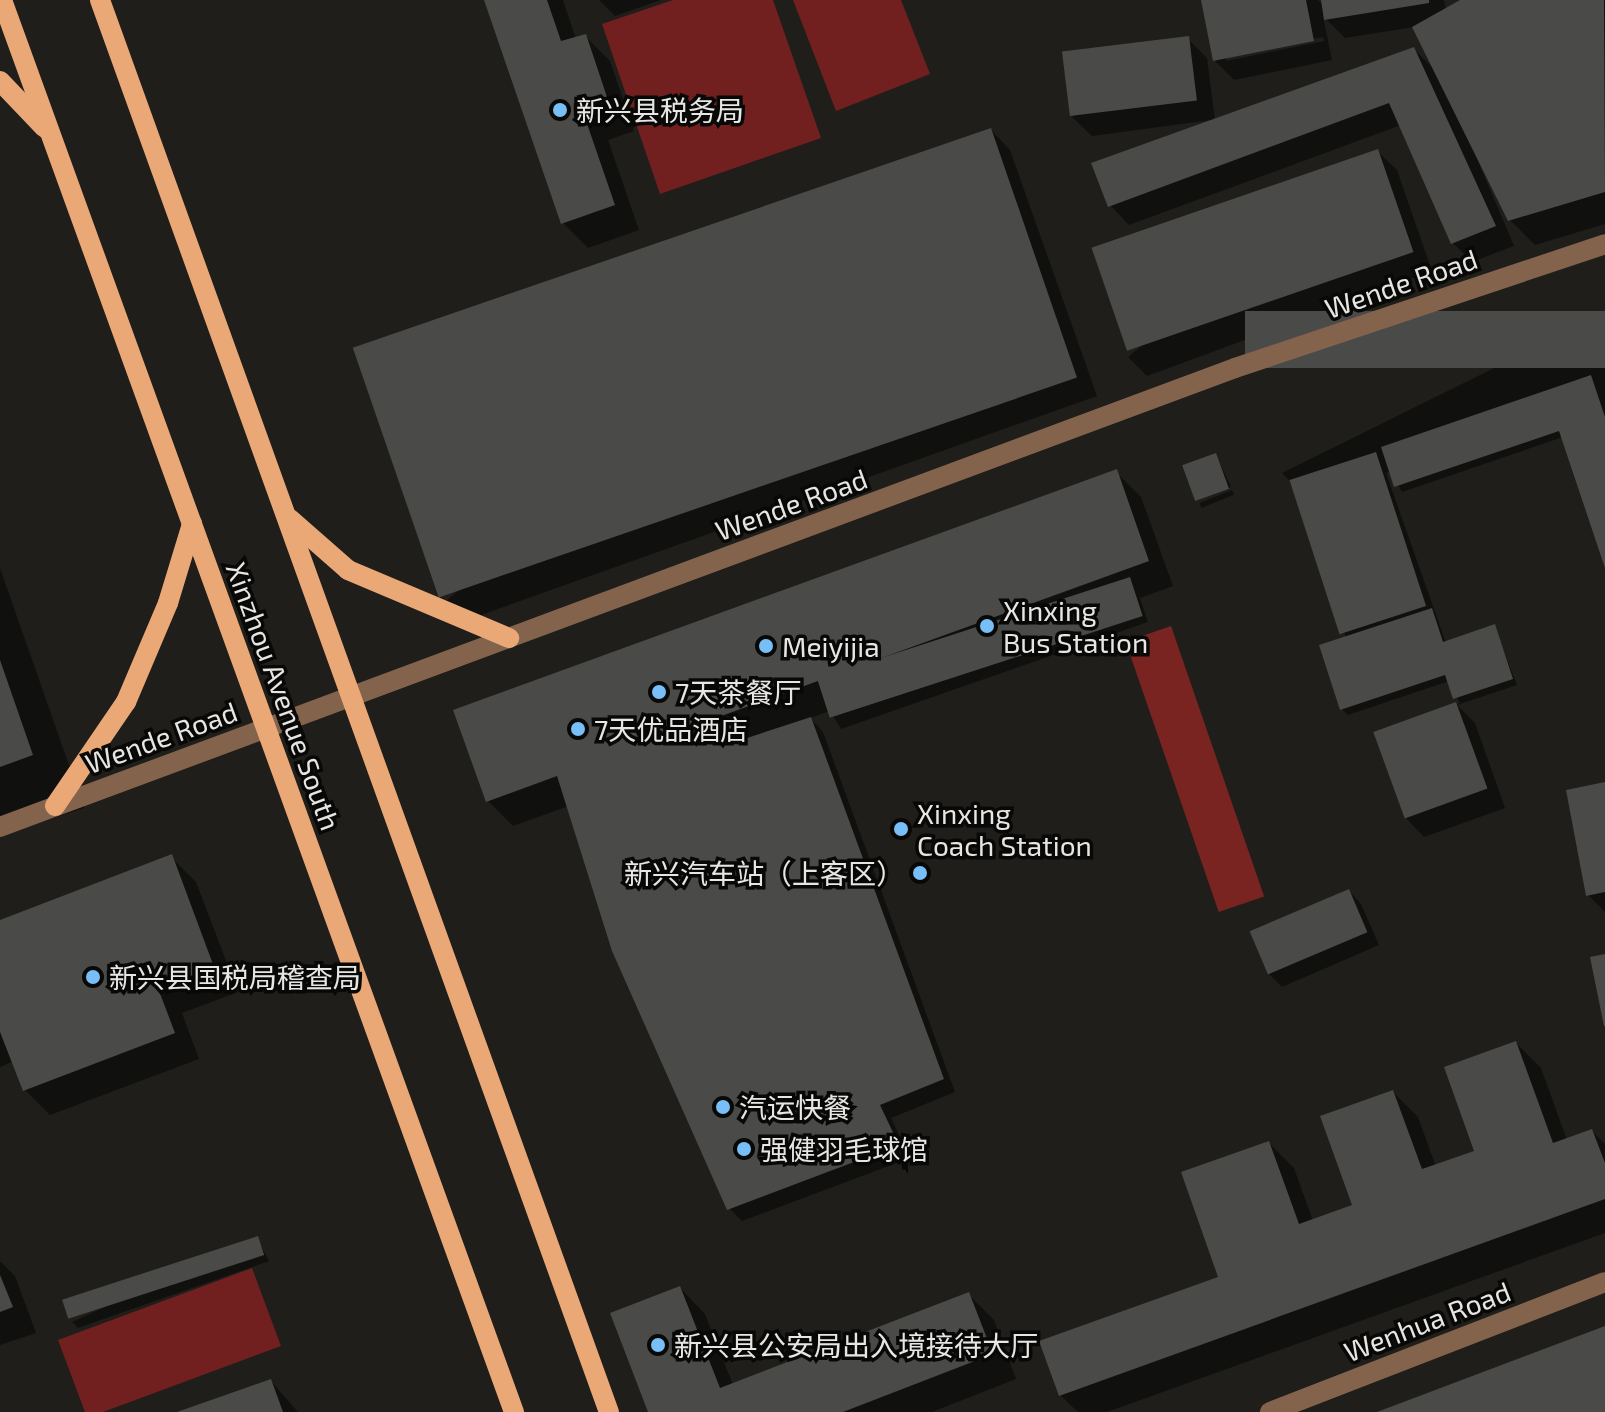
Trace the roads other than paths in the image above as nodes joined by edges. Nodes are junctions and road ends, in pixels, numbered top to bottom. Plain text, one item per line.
1 (2, 0) edge
2 (100, 0) edge
3 (113, 0) edge
4 (111, 31) junction
5 (0, 81) edge
6 (50, 134) junction
7 (1605, 244) edge
8 (286, 517) junction
9 (192, 524) junction
10 (509, 638) junction
11 (351, 697) junction
12 (266, 728) junction
13 (55, 806) junction
14 (0, 827) edge
15 (1605, 1282) edge
16 (514, 1412) edge
17 (609, 1412) edge
18 (1270, 1412) edge

1 - 6 main road, Xinzhou Avenue South
2 - 4 main road
3 - 4 main road
4 - 8 main road
5 - 6 main road
6 - 9 main road, Xinzhou Avenue South
7 - 10 street, Wende Road
8 - 10 main road
8 - 11 main road
9 - 12 main road, Xinzhou Avenue South
9 - 13 main road
10 - 11 street, Wende Road
11 - 12 street, Wende Road
11 - 17 main road
12 - 13 street, Wende Road
12 - 16 main road, Xinzhou Avenue South
13 - 14 street, Wende Road
15 - 18 street, Wenhua Road

